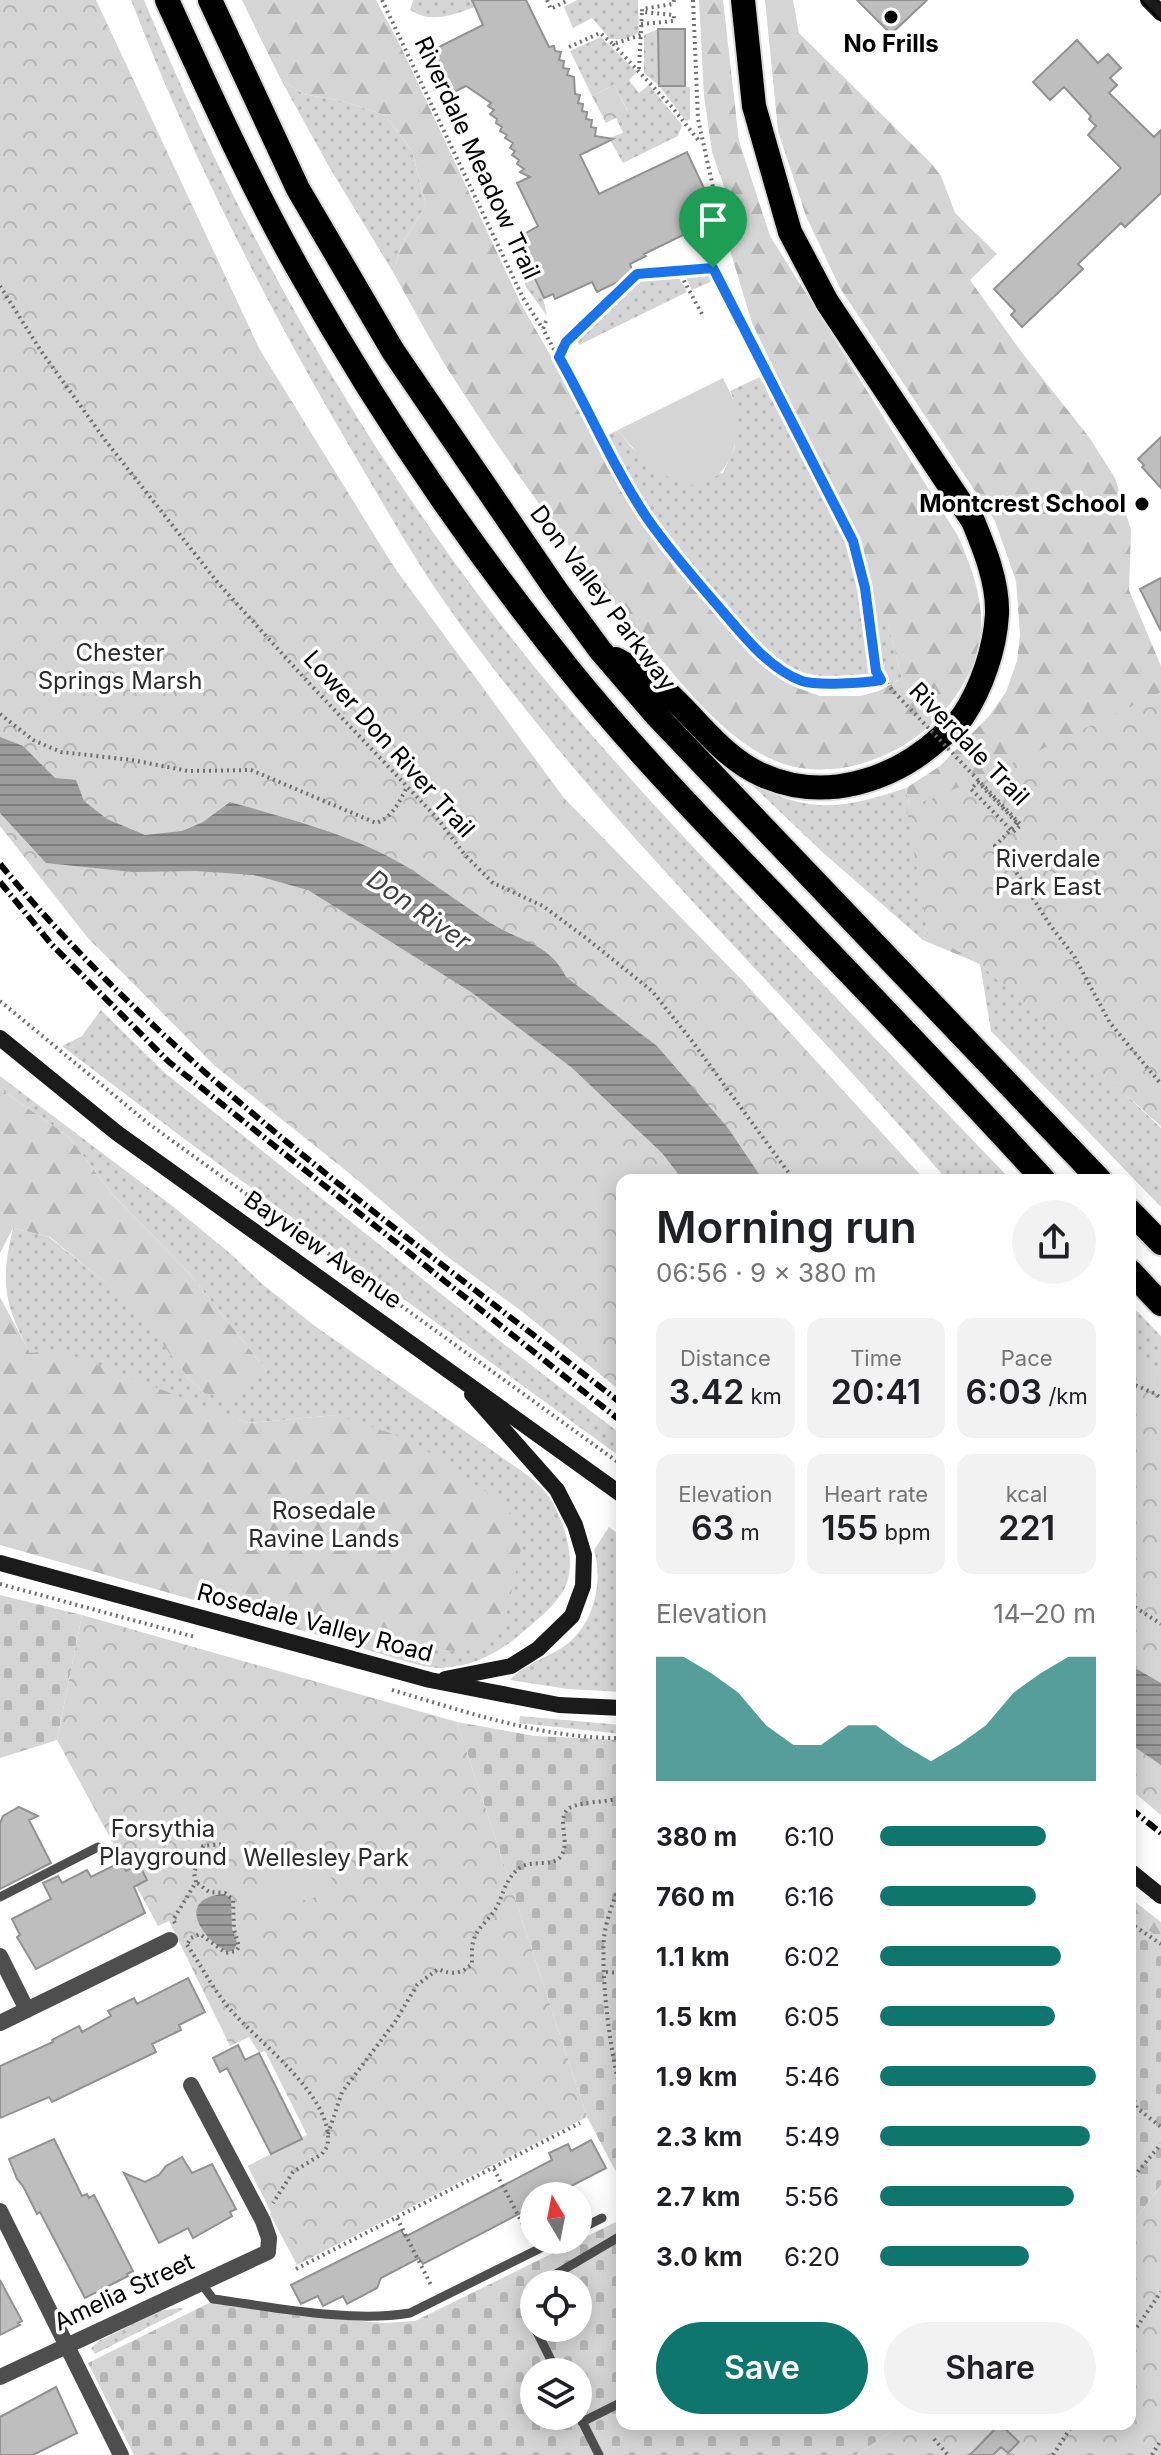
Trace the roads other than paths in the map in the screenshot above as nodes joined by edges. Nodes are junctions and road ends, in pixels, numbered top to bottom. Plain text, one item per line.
1 (167, 0) edge
2 (210, 0) edge
3 (743, 0) edge
4 (1149, 0) edge
5 (1161, 13) edge
6 (600, 650) junction
7 (0, 1038) edge
8 (1039, 1174) edge
9 (1094, 1174) edge
10 (1136, 1217) edge
11 (1161, 1243) edge
12 (1136, 1277) edge
13 (1161, 1304) edge
14 (449, 1369) junction
15 (616, 1491) edge
16 (0, 1563) edge
17 (430, 1680) junction
18 (616, 1708) edge
19 (98, 1847) dead end
20 (1136, 1876) edge
21 (1161, 1896) edge
22 (0, 1897) edge
23 (170, 1940) dead end
24 (0, 1956) edge
25 (27, 2010) junction
26 (0, 2023) edge
27 (191, 2085) dead end
28 (0, 2211) edge
29 (602, 2218) dead end
30 (592, 2223) edge
31 (616, 2239) edge
32 (528, 2254) edge
33 (563, 2270) edge
34 (201, 2283) junction
35 (66, 2345) junction
36 (0, 2377) edge
37 (616, 2404) edge
38 (592, 2413) edge
39 (586, 2430) edge
40 (116, 2453) edge
41 (599, 2455) edge

1 - 8 highway
2 - 6 highway, Don Valley Parkway
3 - 6 highway
4 - 5 street
6 - 9 highway, Don Valley Parkway
7 - 14 street, Bayview Avenue
10 - 11 highway
12 - 13 highway
14 - 15 street, Bayview Avenue
14 - 17 street
16 - 17 street, Rosedale Valley Road
17 - 18 street, Rosedale Valley Road
19 - 22 lane
20 - 21 street
23 - 25 street
24 - 25 street
25 - 26 street
27 - 34 street, Amelia Street
28 - 35 street
29 - 30 lane
31 - 33 lane
32 - 34 lane
34 - 35 street, Amelia Street
35 - 36 street, Amelia Street
35 - 40 street
37 - 38 lane
39 - 41 lane

